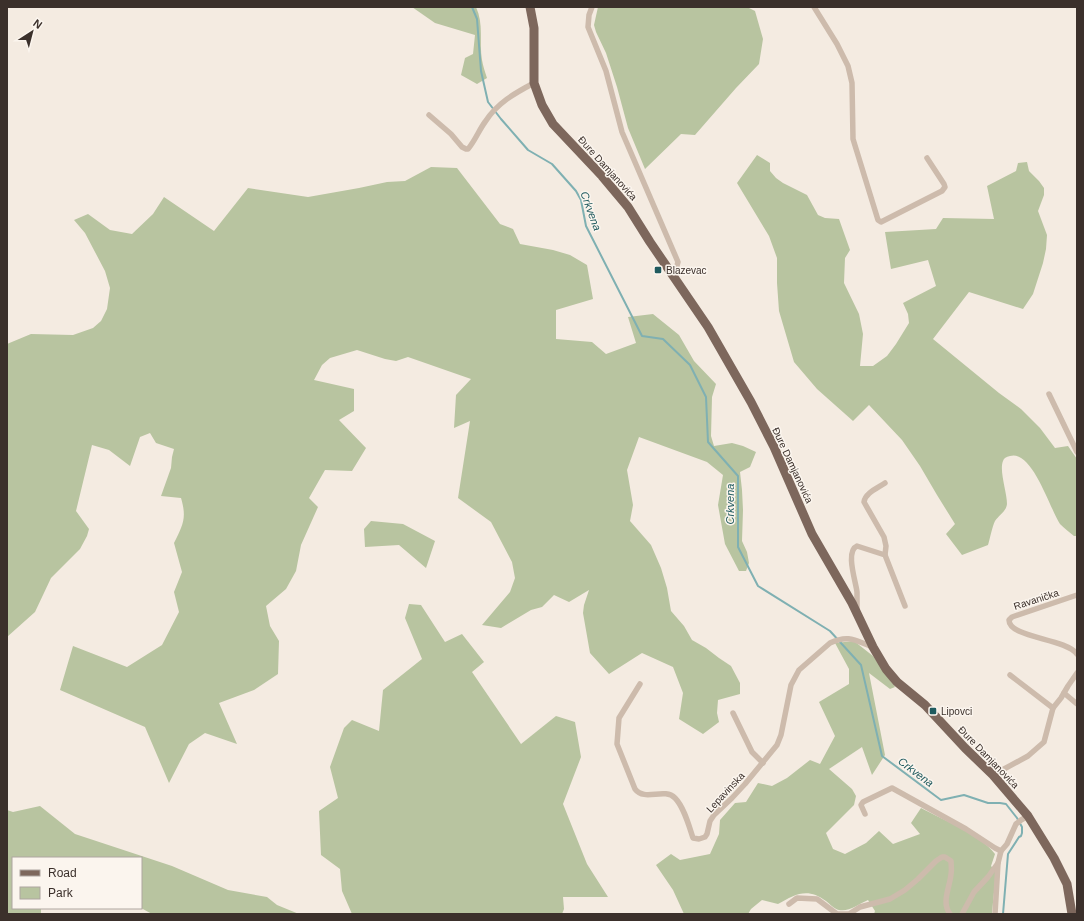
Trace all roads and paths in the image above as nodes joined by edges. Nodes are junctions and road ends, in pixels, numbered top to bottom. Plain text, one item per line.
1 (530, 7) edge
2 (592, 7) edge
3 (814, 7) edge
4 (534, 83) junction
5 (429, 116) dead end
6 (927, 158) dead end
7 (672, 274) junction
8 (1049, 394) dead end
9 (1077, 452) edge
10 (885, 483) dead end
11 (884, 555) junction
12 (1077, 595) edge
13 (905, 606) dead end
14 (856, 611) junction
15 (873, 647) junction
16 (1077, 654) edge
17 (1077, 673) edge
18 (1010, 675) dead end
19 (640, 684) dead end
20 (1064, 693) junction
21 (1077, 704) edge
22 (1053, 708) junction
23 (733, 713) dead end
24 (763, 763) junction
25 (993, 775) junction
26 (864, 814) dead end
27 (1022, 819) junction
28 (1001, 851) junction
29 (998, 863) junction
30 (788, 904) dead end
31 (1074, 912) edge
32 (950, 914) edge
33 (962, 914) edge
34 (995, 914) edge

1 - 4 main road, Đure Damjanovića
2 - 7 street
3 - 6 street
4 - 5 street
4 - 7 main road, Đure Damjanovića
7 - 14 main road, Đure Damjanovića
8 - 9 street
10 - 11 street
11 - 13 street
11 - 14 street
12 - 16 street, Ravanička
14 - 15 main road, Đure Damjanovića
15 - 24 street, Lepavinska
15 - 25 main road, Đure Damjanovića
17 - 20 street
18 - 22 street
19 - 24 street, Lepavinska
20 - 21 street
20 - 22 street
22 - 25 street
23 - 24 street
25 - 27 main road, Đure Damjanovića
26 - 28 street
27 - 28 street
27 - 31 main road, Đure Damjanovića
28 - 29 street
29 - 33 street
29 - 34 street
30 - 32 street

